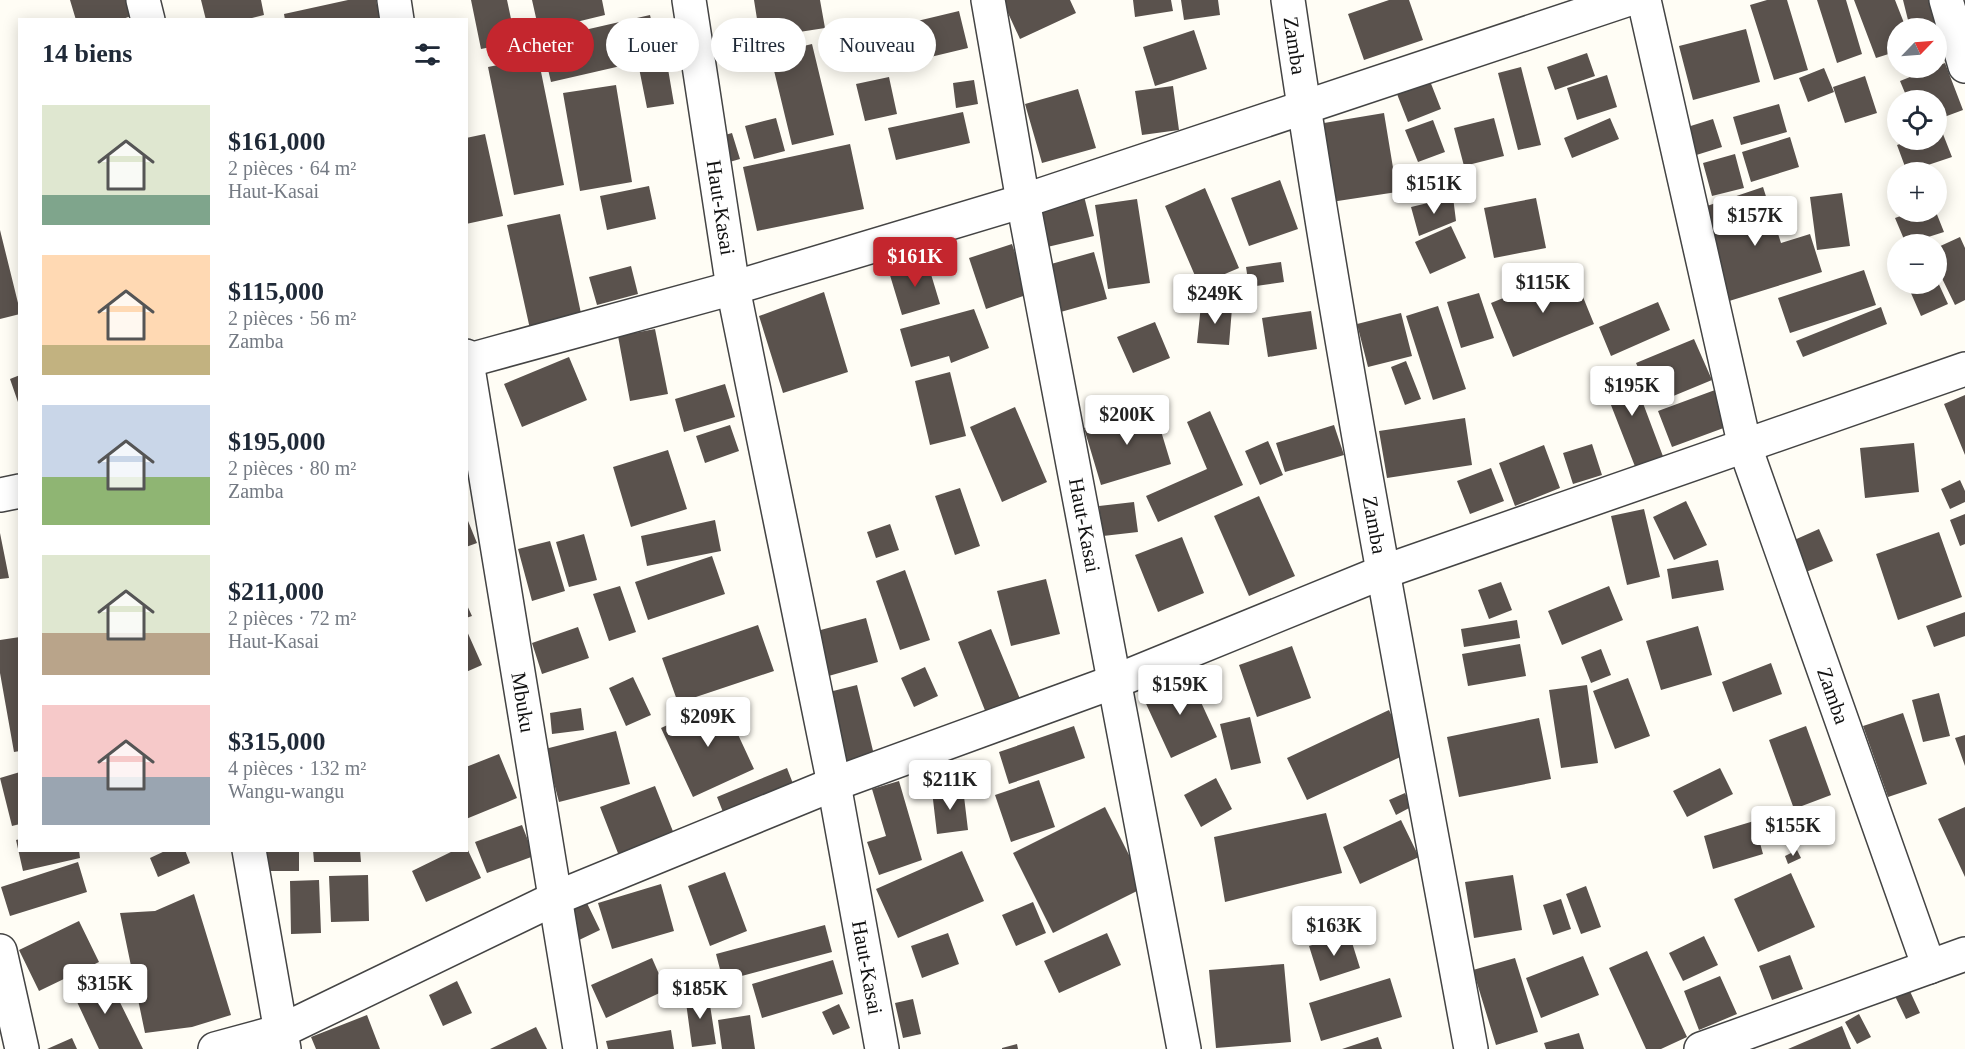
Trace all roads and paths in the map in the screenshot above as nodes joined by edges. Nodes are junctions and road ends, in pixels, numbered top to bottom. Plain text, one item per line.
1 (143, 0) edge
2 (394, 0) edge
3 (688, 0) edge
4 (988, 0) edge
5 (1288, 0) edge
6 (1626, 0) edge
7 (1644, 0) edge
8 (1946, 0) edge
9 (148, 18) edge
10 (397, 18) edge
11 (1965, 66) edge
12 (1303, 106) junction
13 (1023, 201) junction
14 (733, 288) junction
15 (468, 359) edge
16 (468, 365) edge
17 (1965, 369) edge
18 (1745, 447) junction
19 (18, 491) edge
20 (0, 495) edge
21 (1383, 572) junction
22 (1116, 681) junction
23 (834, 784) junction
24 (249, 852) edge
25 (556, 898) junction
26 (0, 951) edge
27 (1965, 954) edge
28 (1929, 967) junction
29 (283, 1040) edge
30 (22, 1049) edge
31 (215, 1049) edge
32 (580, 1049) edge
33 (882, 1049) edge
34 (1184, 1049) edge
35 (1471, 1049) edge
36 (1701, 1049) edge

1 - 9 street
2 - 10 street
3 - 14 street, Haut-Kasai
4 - 13 street, Haut-Kasai
5 - 12 street, Zamba
6 - 12 street
7 - 18 street, Zamba
8 - 11 street
12 - 13 street
12 - 21 street, Zamba
13 - 14 street
13 - 22 street, Haut-Kasai
14 - 15 street
14 - 23 street, Haut-Kasai
16 - 25 street, Mbuku
17 - 18 street
18 - 21 street
18 - 28 street, Zamba
19 - 20 street
21 - 22 street
21 - 35 street, Zamba
22 - 23 street
22 - 34 street, Haut-Kasai
23 - 25 street
23 - 33 street, Haut-Kasai
24 - 29 street
25 - 29 street
25 - 32 street, Mbuku
26 - 30 street
27 - 28 street
28 - 36 street
29 - 31 street

